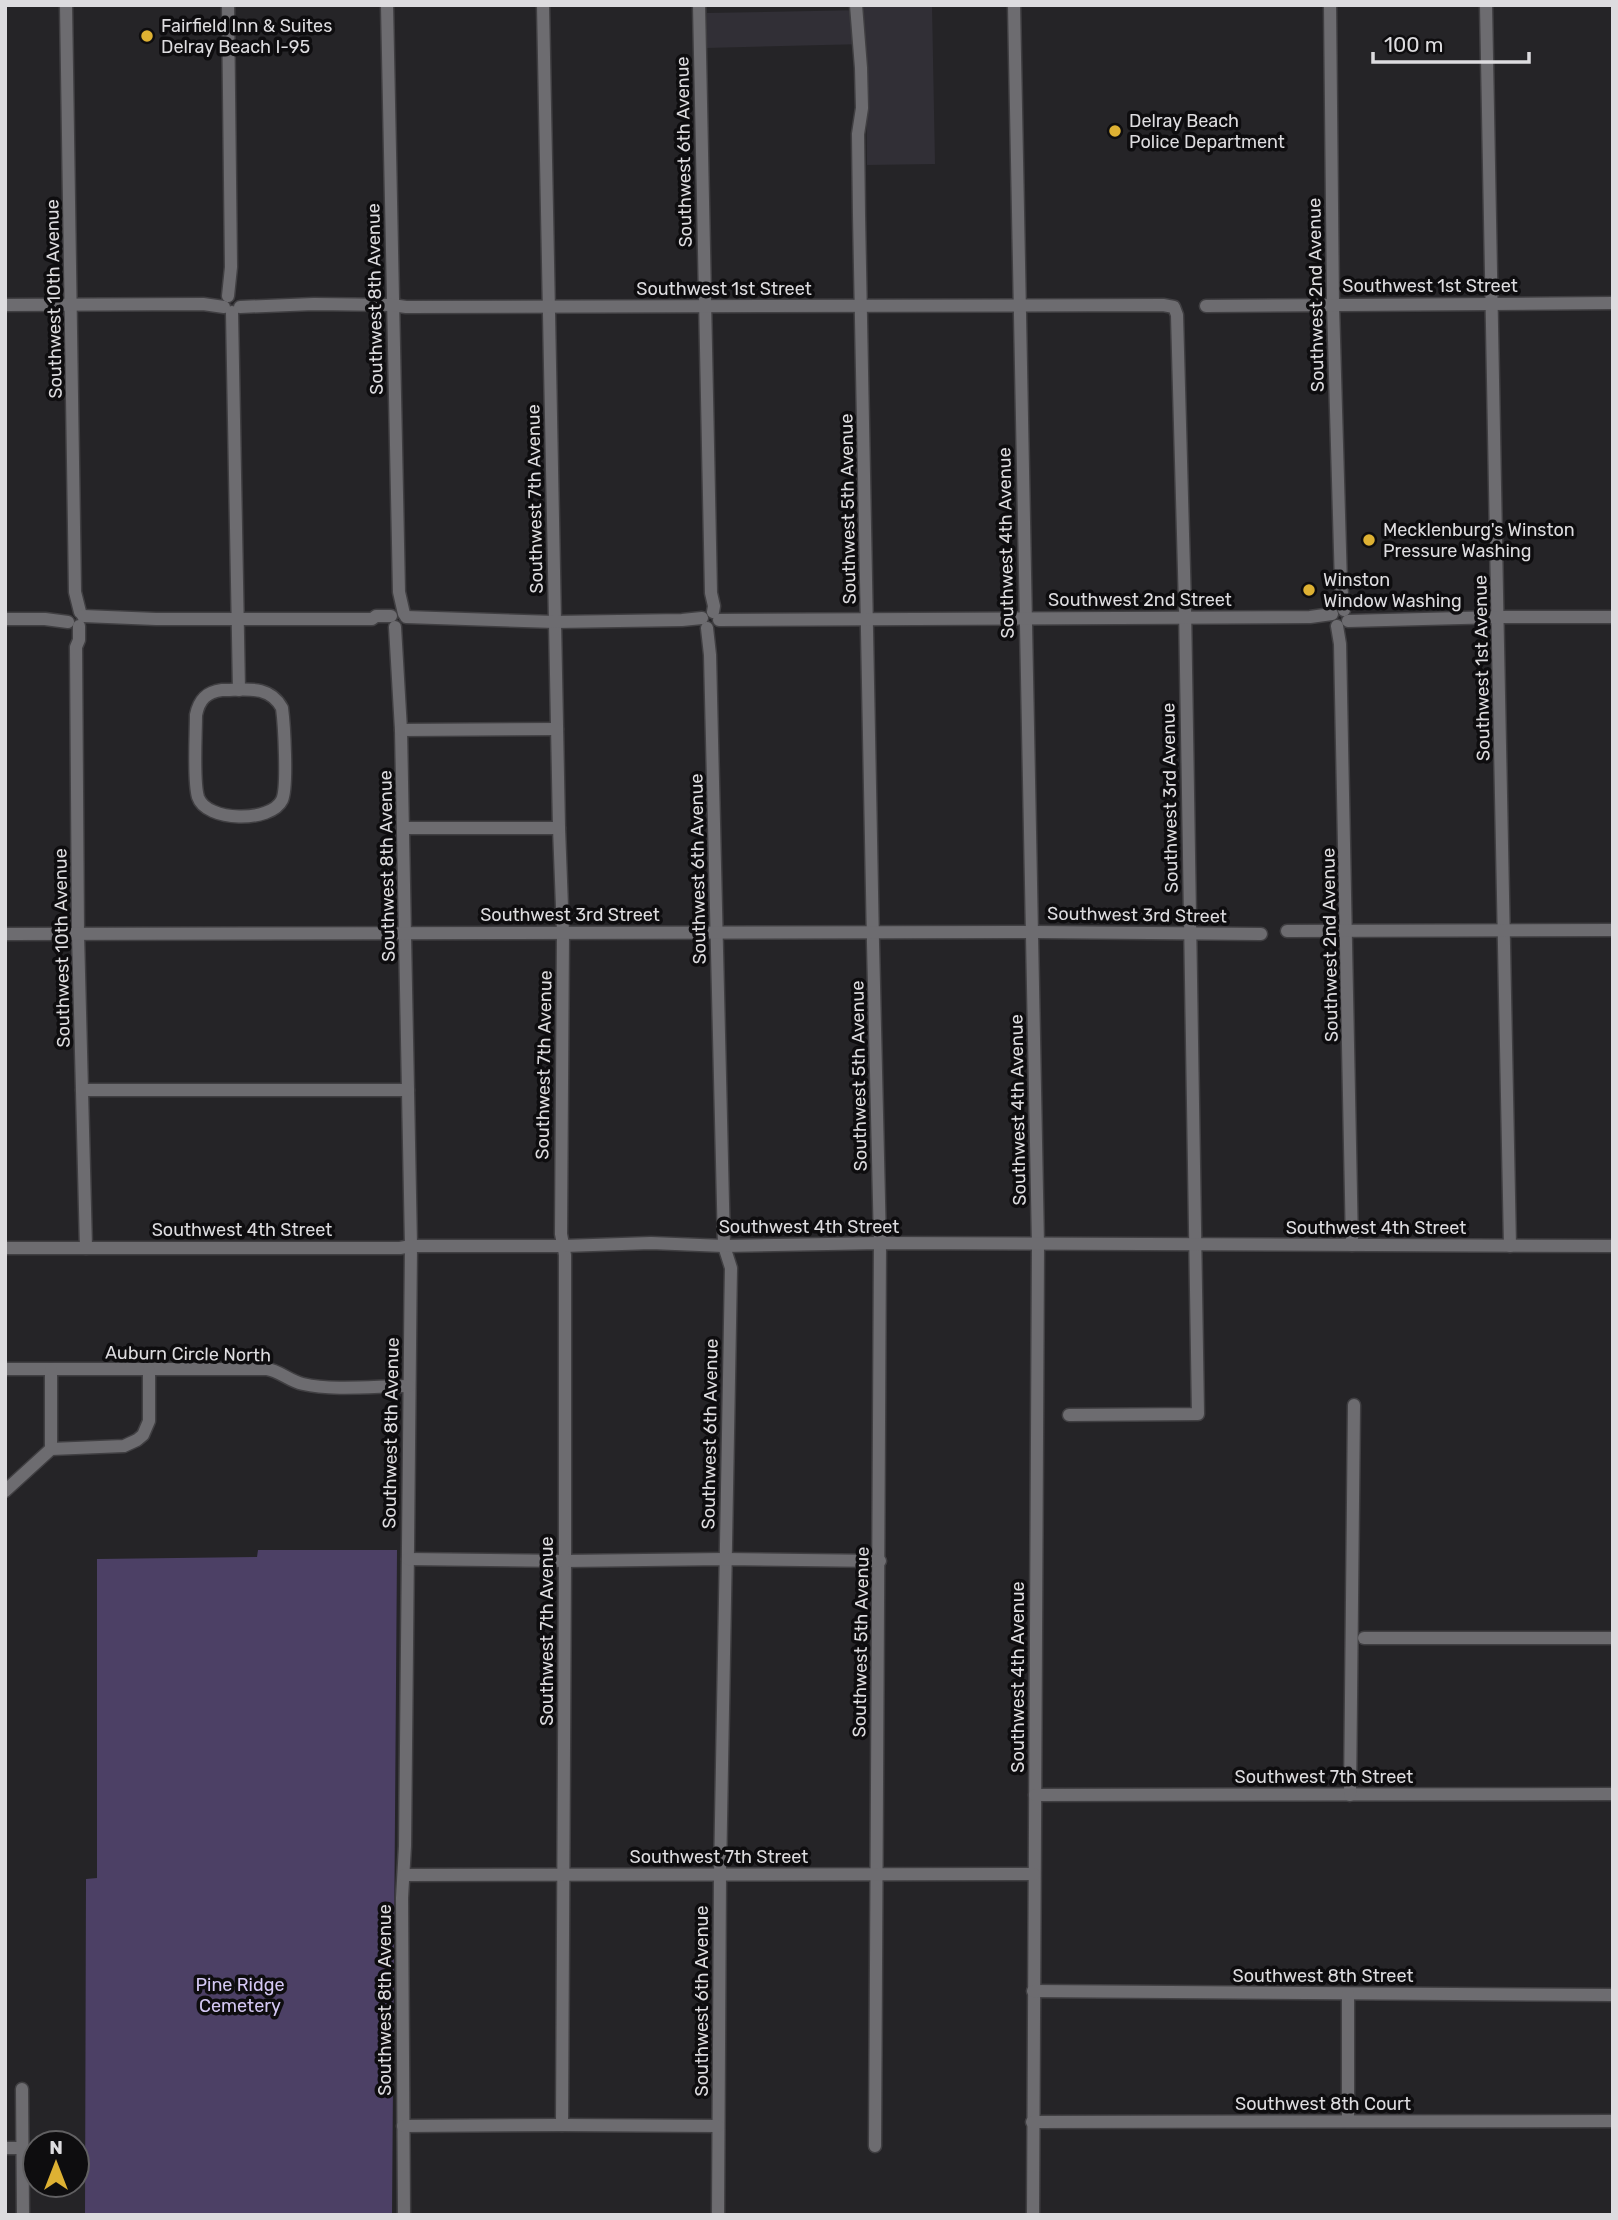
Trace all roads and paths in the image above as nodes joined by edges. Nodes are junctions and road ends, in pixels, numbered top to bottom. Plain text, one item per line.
1 (66, 5) edge
2 (228, 5) edge
3 (387, 5) edge
4 (543, 5) edge
5 (699, 5) edge
6 (856, 5) edge
7 (1013, 5) edge
8 (1330, 5) edge
9 (1486, 5) edge
10 (232, 303) junction
11 (1490, 303) junction
12 (1613, 303) edge
13 (392, 304) junction
14 (1333, 304) junction
15 (5, 305) edge
16 (71, 305) junction
17 (704, 306) junction
18 (861, 306) junction
19 (1020, 306) junction
20 (1206, 306) dead end
21 (1174, 307) joint
22 (549, 308) junction
23 (1185, 617) junction
24 (1499, 617) junction
25 (1613, 617) edge
26 (867, 618) junction
27 (1025, 618) junction
28 (1340, 618) junction
29 (5, 619) edge
30 (76, 619) junction
31 (238, 619) junction
32 (399, 620) junction
33 (710, 620) junction
34 (555, 622) junction
35 (239, 690) junction
36 (557, 729) junction
37 (401, 730) junction
38 (403, 828) junction
39 (559, 828) junction
40 (1504, 930) junction
41 (1613, 930) edge
42 (1287, 931) dead end
43 (1347, 931) junction
44 (718, 932) junction
45 (1032, 932) junction
46 (1190, 932) junction
47 (405, 933) junction
48 (563, 933) junction
49 (873, 933) junction
50 (5, 934) edge
51 (78, 934) junction
52 (1261, 934) dead end
53 (82, 1090) junction
54 (408, 1090) junction
55 (880, 1243) junction
56 (411, 1245) junction
57 (1038, 1245) junction
58 (1195, 1245) junction
59 (1352, 1245) junction
60 (564, 1246) junction
61 (724, 1246) junction
62 (1510, 1246) junction
63 (1613, 1246) edge
64 (5, 1248) edge
65 (86, 1248) junction
66 (5, 1369) edge
67 (51, 1370) junction
68 (149, 1370) junction
69 (409, 1386) junction
70 (1354, 1405) dead end
71 (1069, 1415) dead end
72 (51, 1449) junction
73 (5, 1491) edge
74 (408, 1559) junction
75 (724, 1559) junction
76 (565, 1561) junction
77 (880, 1561) junction
78 (1364, 1638) dead end
79 (1613, 1638) edge
80 (1613, 1794) edge
81 (1034, 1795) junction
82 (1350, 1795) junction
83 (877, 1874) junction
84 (1034, 1874) junction
85 (404, 1875) junction
86 (563, 1875) junction
87 (720, 1875) junction
88 (1033, 1992) junction
89 (1348, 1994) junction
90 (1613, 1996) edge
91 (22, 2090) dead end
92 (1613, 2120) edge
93 (1348, 2121) junction
94 (1032, 2122) junction
95 (562, 2125) junction
96 (402, 2126) junction
97 (718, 2126) junction
98 (23, 2129) edge
99 (875, 2146) dead end
100 (404, 2215) edge
101 (719, 2215) edge
102 (1033, 2215) edge

1 - 16 street, Southwest 10th Avenue
2 - 10 street
3 - 13 street, Southwest 8th Avenue
4 - 22 street, Southwest 7th Avenue
5 - 17 street, Southwest 6th Avenue
6 - 18 street, Southwest 5th Avenue
7 - 19 street, Southwest 4th Avenue
8 - 14 street, Southwest 2nd Avenue
9 - 11 street, Southwest 1st Avenue
10 - 13 street, Southwest 1st Street
10 - 16 street, Southwest 1st Street
10 - 31 street
11 - 12 street, Southwest 1st Street
11 - 14 street, Southwest 1st Street
11 - 24 street, Southwest 1st Avenue
13 - 22 street, Southwest 1st Street
13 - 32 street, Southwest 8th Avenue
14 - 20 street, Southwest 1st Street
14 - 28 street, Southwest 2nd Avenue
15 - 16 street, Southwest 1st Street
16 - 30 street, Southwest 10th Avenue
17 - 18 street, Southwest 1st Street
17 - 22 street, Southwest 1st Street
17 - 33 street, Southwest 6th Avenue
18 - 19 street, Southwest 1st Street
18 - 26 street, Southwest 5th Avenue
19 - 21 street, Southwest 1st Street
19 - 27 street, Southwest 4th Avenue
21 - 23 street, Southwest 3rd Avenue
22 - 34 street, Southwest 7th Avenue
23 - 27 street, Southwest 2nd Street
23 - 28 street, Southwest 2nd Street
23 - 46 street, Southwest 3rd Avenue
24 - 25 street, Southwest 2nd Street
24 - 28 street, Southwest 2nd Street
24 - 40 street, Southwest 1st Avenue
26 - 27 street, Southwest 2nd Street
26 - 33 street, Southwest 2nd Street
26 - 49 street, Southwest 5th Avenue
27 - 45 street, Southwest 4th Avenue
28 - 43 street, Southwest 2nd Avenue
29 - 30 street, Southwest 2nd Street
30 - 31 street, Southwest 2nd Street
30 - 51 street, Southwest 10th Avenue
31 - 32 street, Southwest 2nd Street
31 - 35 street
32 - 34 street, Southwest 2nd Street
32 - 37 street, Southwest 8th Avenue
33 - 34 street, Southwest 2nd Street
33 - 44 street, Southwest 6th Avenue
34 - 36 street, Southwest 7th Avenue
35 - 35 street
36 - 37 street
36 - 39 street, Southwest 7th Avenue
37 - 38 street, Southwest 8th Avenue
38 - 39 street
38 - 47 street, Southwest 8th Avenue
39 - 48 street, Southwest 7th Avenue
40 - 41 street
40 - 43 street
40 - 62 street, Southwest 1st Avenue
42 - 43 street
43 - 59 street, Southwest 2nd Avenue
44 - 48 street, Southwest 3rd Street
44 - 49 street, Southwest 3rd Street
44 - 61 street, Southwest 6th Avenue
45 - 46 street, Southwest 3rd Street
45 - 49 street, Southwest 3rd Street
45 - 57 street, Southwest 4th Avenue
46 - 52 street, Southwest 3rd Street
46 - 58 street, Southwest 3rd Avenue
47 - 48 street, Southwest 3rd Street
47 - 51 street, Southwest 3rd Street
47 - 54 street, Southwest 8th Avenue
48 - 60 street, Southwest 7th Avenue
49 - 55 street, Southwest 5th Avenue
50 - 51 street, Southwest 3rd Street
51 - 53 street, Southwest 10th Avenue
53 - 54 street
53 - 65 street, Southwest 10th Avenue
54 - 56 street, Southwest 8th Avenue
55 - 57 street, Southwest 4th Street
55 - 61 street, Southwest 4th Street
55 - 77 street, Southwest 5th Avenue
56 - 60 street, Southwest 4th Street
56 - 65 street, Southwest 4th Street
56 - 69 street, Southwest 8th Avenue
57 - 58 street, Southwest 4th Street
57 - 81 street, Southwest 4th Avenue
58 - 59 street, Southwest 4th Street
58 - 71 street, Southwest 3rd Avenue
59 - 62 street, Southwest 4th Street
60 - 61 street, Southwest 4th Street
60 - 76 street, Southwest 7th Avenue
61 - 75 street, Southwest 6th Avenue
62 - 63 street, Southwest 4th Street
64 - 65 street, Southwest 4th Street
66 - 67 street, Auburn Circle North
67 - 68 street, Auburn Circle North
67 - 72 street
68 - 69 street, Auburn Circle North
68 - 72 street
69 - 74 street, Southwest 8th Avenue
70 - 82 street
72 - 73 street
74 - 76 street
74 - 85 street, Southwest 8th Avenue
75 - 76 street
75 - 77 street
75 - 87 street, Southwest 6th Avenue
76 - 86 street, Southwest 7th Avenue
77 - 83 street, Southwest 5th Avenue
78 - 79 street
80 - 82 street, Southwest 7th Street
81 - 82 street, Southwest 7th Street
81 - 84 street, Southwest 4th Avenue
83 - 84 street, Southwest 7th Street
83 - 87 street, Southwest 7th Street
83 - 99 street, Southwest 5th Avenue
84 - 88 street, Southwest 4th Avenue
85 - 86 street, Southwest 7th Street
85 - 96 street, Southwest 8th Avenue
86 - 87 street, Southwest 7th Street
86 - 95 street, Southwest 7th Avenue
87 - 97 street, Southwest 6th Avenue
88 - 89 street, Southwest 8th Street
88 - 94 street, Southwest 4th Avenue
89 - 90 street, Southwest 8th Street
89 - 93 street
91 - 98 street
92 - 93 street, Southwest 8th Court
93 - 94 street, Southwest 8th Court
94 - 102 street, Southwest 4th Avenue
95 - 96 street
95 - 97 street
96 - 100 street, Southwest 8th Avenue
97 - 101 street, Southwest 6th Avenue

